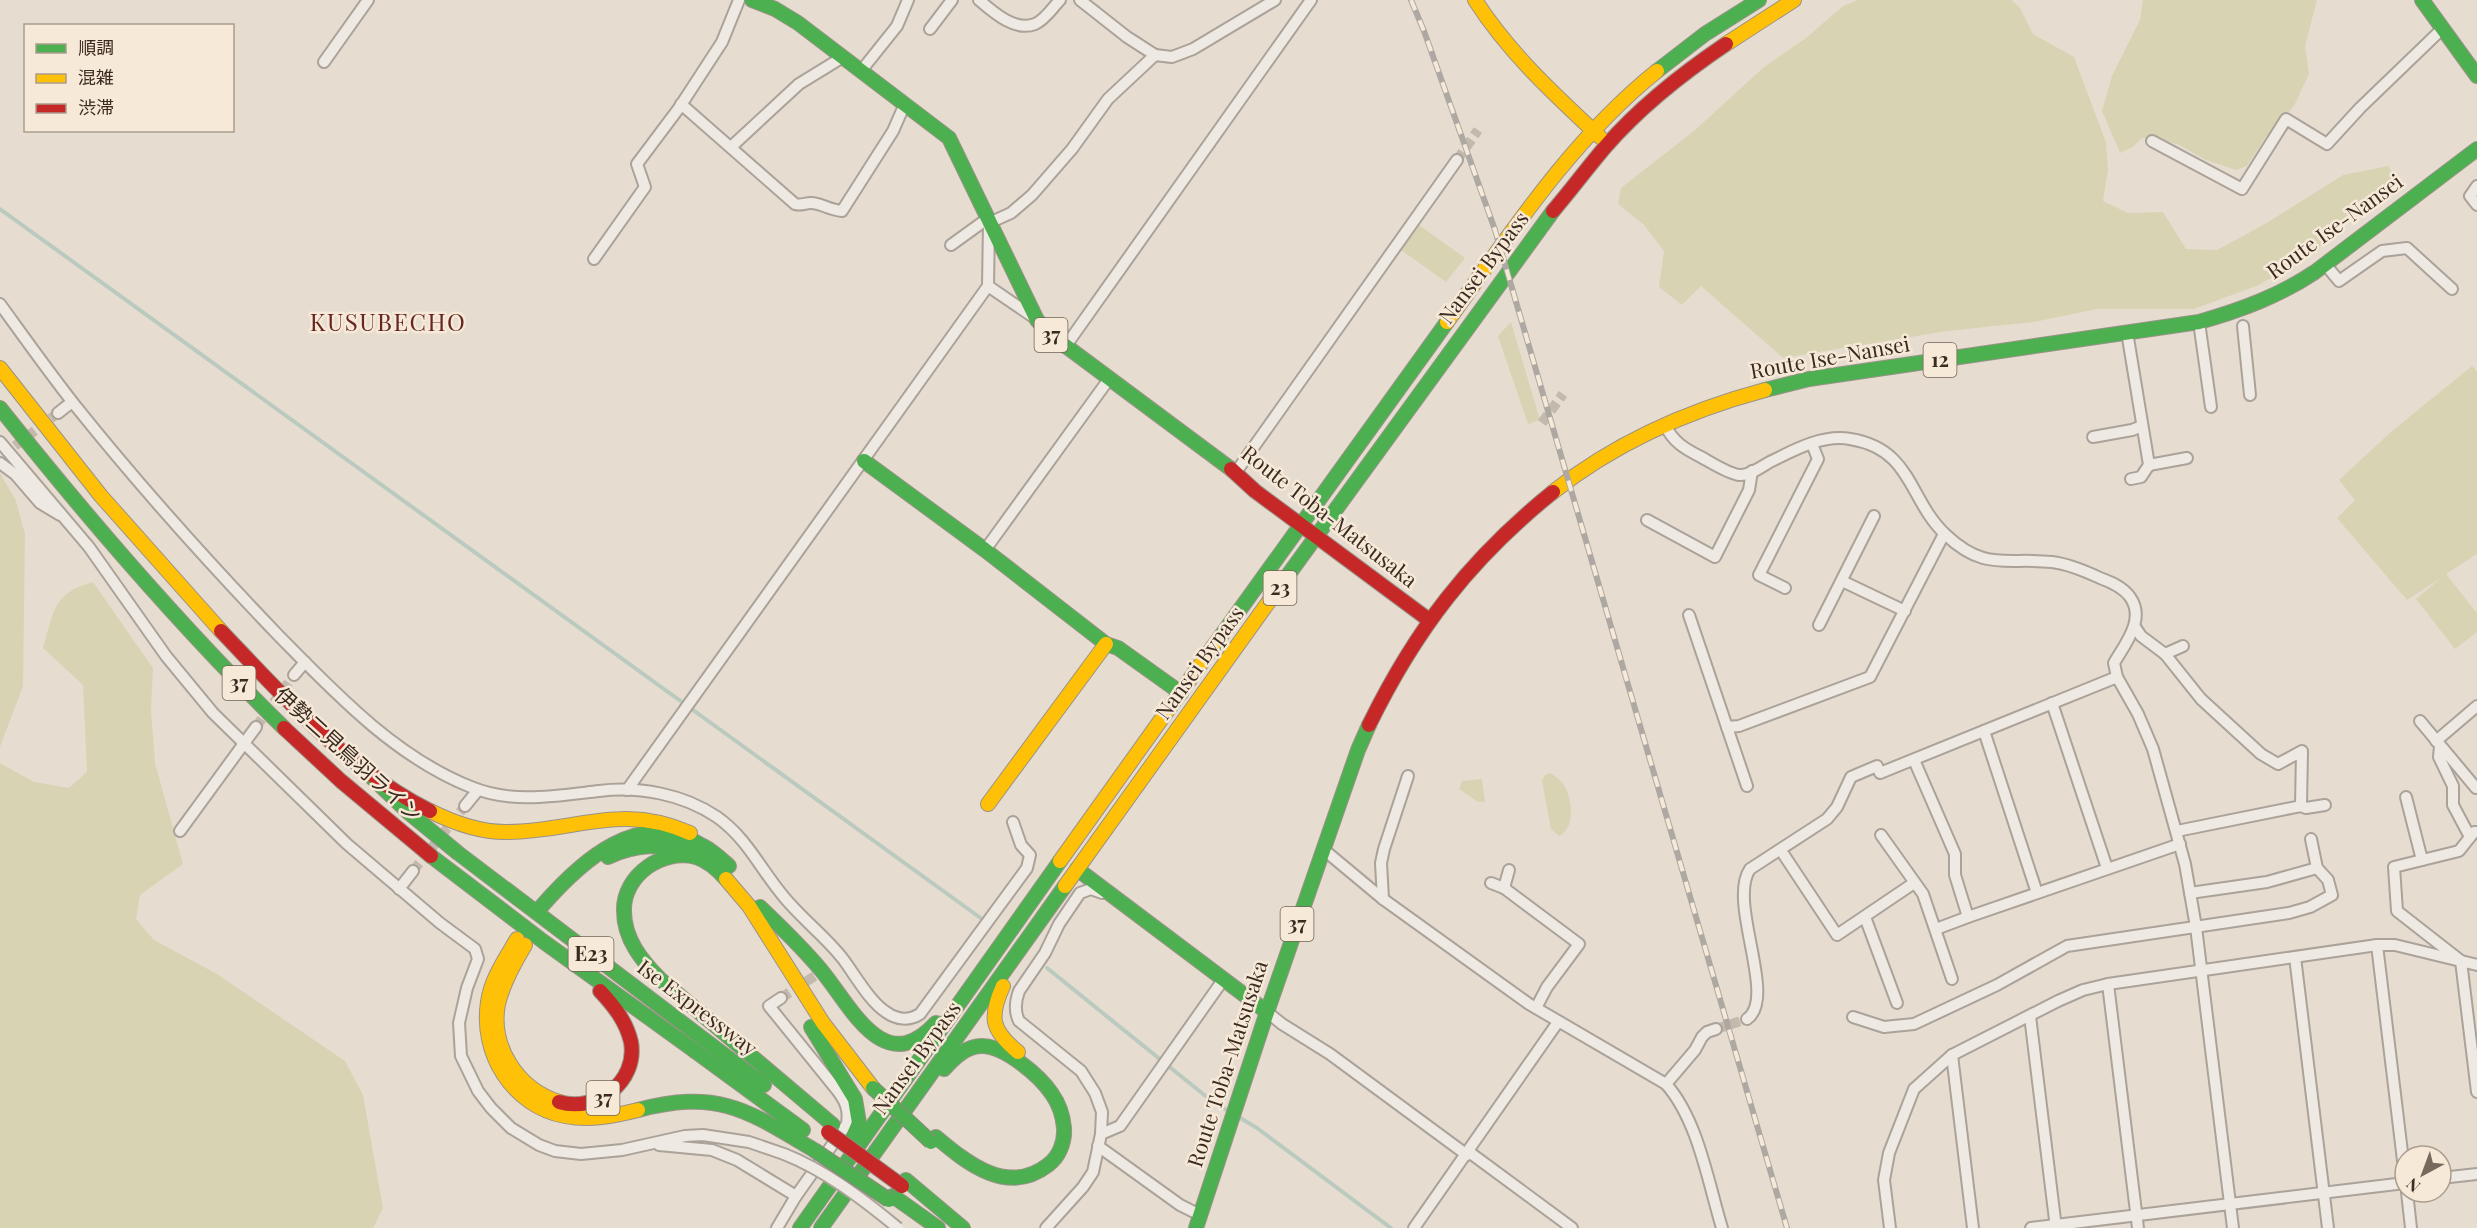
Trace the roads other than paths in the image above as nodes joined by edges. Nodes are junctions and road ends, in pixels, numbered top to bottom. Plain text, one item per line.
1 (368, 0) edge
2 (739, 0) edge
3 (752, 0) edge
4 (908, 0) edge
5 (951, 0) edge
6 (979, 0) edge
7 (1060, 0) edge
8 (1080, 0) edge
9 (1275, 0) edge
10 (1311, 0) edge
11 (1475, 0) edge
12 (1759, 0) edge
13 (1794, 0) edge
14 (2422, 0) edge
15 (930, 29) dead end
16 (2442, 29) junction
17 (1155, 55) junction
18 (843, 57) junction
19 (324, 62) dead end
20 (861, 71) junction
21 (2477, 76) edge
22 (681, 104) junction
23 (904, 106) junction
24 (1594, 130) junction
25 (2152, 141) dead end
26 (1607, 145) junction
27 (731, 147) junction
28 (2477, 149) edge
29 (1457, 160) tunnel mouth
30 (2477, 186) edge
31 (2477, 205) edge
32 (988, 221) junction
33 (951, 245) dead end
34 (594, 258) dead end
35 (2325, 264) junction
36 (988, 286) junction
37 (2452, 289) dead end
38 (0, 304) edge
39 (1037, 320) junction
40 (2199, 322) junction
41 (2243, 326) dead end
42 (2127, 332) junction
43 (1065, 347) junction
44 (0, 368) edge
45 (1109, 379) junction
46 (2250, 395) dead end
47 (72, 402) junction
48 (2211, 406) dead end
49 (0, 408) edge
50 (58, 413) tunnel mouth
51 (1665, 425) junction
52 (2142, 426) junction
53 (2093, 437) dead end
54 (0, 442) edge
55 (1812, 444) junction
56 (2187, 458) dead end
57 (1, 459) edge
58 (864, 461) junction
59 (2149, 465) junction
60 (1752, 471) junction
61 (1236, 472) junction
62 (2131, 479) dead end
63 (1875, 516) dead end
64 (66, 518) junction
65 (1647, 520) dead end
66 (1302, 526) junction
67 (1944, 534) junction
68 (1317, 536) junction
69 (985, 550) junction
70 (1842, 581) junction
71 (1785, 588) dead end
72 (1905, 611) junction
73 (1689, 615) dead end
74 (1429, 620) junction
75 (1819, 625) dead end
76 (2135, 627) junction
77 (1106, 644) junction
78 (2183, 646) dead end
79 (2165, 654) junction
80 (305, 662) junction
81 (294, 675) tunnel mouth
82 (2117, 677) junction
83 (1181, 693) junction
84 (2052, 703) junction
85 (2477, 706) edge
86 (2420, 721) dead end
87 (256, 727) tunnel mouth
88 (1727, 727) junction
89 (1984, 731) junction
90 (2438, 743) junction
91 (245, 744) junction
92 (1914, 760) junction
93 (362, 768) junction
94 (1408, 776) dead end
95 (1747, 786) dead end
96 (2476, 788) edge
97 (478, 790) junction
98 (627, 790) junction
99 (2406, 797) dead end
100 (988, 804) dead end
101 (2325, 805) dead end
102 (465, 806) tunnel mouth
103 (2301, 807) junction
104 (1013, 822) dead end
105 (180, 831) dead end
106 (2177, 831) junction
107 (2473, 834) edge
108 (1881, 836) dead end
109 (2311, 839) dead end
110 (2180, 844) junction
111 (710, 848) junction
112 (1323, 849) junction
113 (1784, 855) dead end
114 (2422, 860) junction
115 (709, 863) junction
116 (2107, 868) junction
117 (2317, 868) junction
118 (1077, 869) junction
119 (1509, 870) dead end
120 (413, 871) tunnel mouth
121 (1491, 883) dead end
122 (1914, 883) junction
123 (1504, 888) junction
124 (399, 889) junction
125 (2037, 893) junction
126 (2190, 893) junction
127 (1115, 897) junction
128 (1383, 899) junction
129 (745, 903) junction
130 (760, 907) junction
131 (1865, 917) junction
132 (1968, 917) junction
133 (516, 922) junction
134 (2196, 927) junction
135 (1035, 929) junction
136 (1936, 929) junction
137 (1011, 930) junction
138 (521, 942) joint
139 (2377, 945) junction
140 (2295, 957) junction
141 (842, 958) junction
142 (2461, 961) junction
143 (2477, 965) edge
144 (830, 967) tunnel mouth
145 (2201, 970) junction
146 (1952, 979) dead end
147 (1223, 980) junction
148 (2108, 984) junction
149 (781, 998) dead end
150 (1897, 1003) dead end
151 (1536, 1008) junction
152 (1267, 1012) junction
153 (2030, 1016) junction
154 (1853, 1017) dead end
155 (1747, 1020) dead end
156 (1558, 1022) junction
157 (1716, 1029) tunnel mouth
158 (695, 1051) joint
159 (1952, 1055) junction
160 (1666, 1084) junction
161 (875, 1085) junction
162 (2477, 1092) edge
163 (1101, 1134) junction
164 (824, 1137) junction
165 (933, 1140) junction
166 (650, 1144) junction
167 (2401, 1144) edge
168 (1098, 1146) junction
169 (1468, 1153) junction
170 (2477, 1174) edge
171 (2453, 1177) edge
172 (2393, 1184) edge
173 (848, 1190) junction
174 (898, 1191) junction
175 (2324, 1192) junction
176 (796, 1196) junction
177 (2230, 1203) junction
178 (2408, 1204) edge
179 (815, 1207) junction
180 (2136, 1215) junction
181 (1198, 1221) edge
182 (2056, 1227) edge
183 (777, 1228) edge
184 (800, 1228) edge
185 (821, 1228) edge
186 (898, 1228) edge
187 (937, 1228) edge
188 (961, 1228) edge
189 (1046, 1228) edge
190 (1414, 1228) edge
191 (1572, 1228) edge
192 (1722, 1228) edge
193 (1890, 1228) edge
194 (1973, 1228) edge
195 (2031, 1228) edge
196 (2138, 1228) edge
197 (2233, 1228) edge
198 (2328, 1228) edge
199 (2411, 1228) edge

1 - 19 street
2 - 22 street
3 - 18 main road, Route Toba-Matsusaka / 37
4 - 20 street
5 - 15 street
6 - 7 street
8 - 17 street
9 - 17 street
10 - 43 street
11 - 24 main road
12 - 24 main road, Nansei Bypass / 23
13 - 26 main road, Nansei Bypass / 23
14 - 16 main road
16 - 21 main road
16 - 25 street
17 - 32 street
18 - 20 main road, Route Toba-Matsusaka / 37
18 - 27 street
20 - 23 main road, Route Toba-Matsusaka / 37
22 - 27 street
22 - 34 street
23 - 27 street
23 - 32 main road, Route Toba-Matsusaka / 37
24 - 26 main road
24 - 66 main road, Nansei Bypass / 23
26 - 68 main road, Nansei Bypass / 23
28 - 35 main road, Route Ise-Nansei / 12
29 - 61 street
30 - 31 street
32 - 33 street
32 - 36 street
32 - 39 main road, Route Toba-Matsusaka / 37
35 - 37 street
35 - 40 main road, Route Ise-Nansei / 12
36 - 39 street
36 - 58 street
38 - 47 street
39 - 43 main road, Route Toba-Matsusaka / 37
40 - 42 main road, Route Ise-Nansei / 12
40 - 48 street
41 - 46 street
42 - 51 main road, Route Ise-Nansei / 12
42 - 52 street
43 - 45 main road, Route Toba-Matsusaka / 37
44 - 93 main road, 伊勢二見鳥羽ライン / 37
45 - 61 main road, Route Toba-Matsusaka / 37
45 - 69 street
47 - 50 street
47 - 80 street
49 - 133 main road, 伊勢二見鳥羽ライン / 37
51 - 60 street
51 - 74 main road, Route Ise-Nansei / 12
52 - 53 street
52 - 59 street
54 - 64 street
55 - 60 street
55 - 67 street
55 - 71 street
56 - 59 street
57 - 64 street
58 - 69 main road
58 - 98 street
59 - 62 street
60 - 65 street
61 - 66 main road, Route Toba-Matsusaka / 37
63 - 70 street
64 - 91 street
66 - 68 main road, Route Toba-Matsusaka / 37
66 - 83 main road, Nansei Bypass / 23
67 - 72 street
67 - 76 street
68 - 74 main road, Route Toba-Matsusaka / 37
68 - 118 main road, Nansei Bypass / 23
69 - 77 main road
70 - 72 street
70 - 75 street
72 - 88 street
73 - 88 street
74 - 112 main road, Route Toba-Matsusaka / 37
76 - 79 street
76 - 82 street
77 - 83 main road
77 - 100 main road
78 - 79 street
79 - 103 street
80 - 81 street
80 - 97 street
82 - 84 street
82 - 106 street
83 - 137 main road, Nansei Bypass / 23
84 - 89 street
84 - 116 street
85 - 90 street
86 - 90 street
87 - 91 street
88 - 95 street
89 - 92 street
89 - 125 street
90 - 96 street
90 - 107 street
91 - 105 street
91 - 124 street
92 - 132 street
92 - 155 street
93 - 111 main road, 37
93 - 164 main road, Ise Expressway / E23
94 - 128 street
97 - 98 street
97 - 102 street
98 - 141 street
99 - 114 street
101 - 103 street
103 - 106 street
104 - 141 street
106 - 110 street
107 - 114 street
108 - 122 street
109 - 117 street
110 - 116 street
110 - 126 street
111 - 115 main road
111 - 130 main road
112 - 128 street
112 - 152 main road, Route Toba-Matsusaka / 37
113 - 131 street
114 - 142 street
115 - 129 main road
115 - 164 main road, E23
116 - 125 street
117 - 126 street
117 - 134 street
118 - 127 main road
118 - 135 main road, Nansei Bypass / 23
119 - 123 street
120 - 124 street
121 - 123 street
122 - 131 street
122 - 136 street
123 - 151 street
124 - 166 street
125 - 132 street
126 - 134 street
127 - 147 main road
127 - 163 street
128 - 151 street
129 - 161 main road
129 - 179 main road
130 - 137 main road
130 - 161 main road
131 - 150 street
132 - 136 street
133 - 138 main road, 37
133 - 158 main road, 伊勢二見鳥羽ライン / 37
134 - 145 street
134 - 154 street
135 - 165 main road
135 - 173 main road, Nansei Bypass / 23
136 - 146 street
137 - 179 main road, Nansei Bypass / 23
138 - 164 main road, E23
139 - 140 street
139 - 142 street
139 - 167 street
140 - 145 street
140 - 175 street
141 - 144 street
142 - 143 street
142 - 162 street
145 - 148 street
145 - 177 street
147 - 152 main road
147 - 163 street
148 - 153 street
148 - 180 street
149 - 176 street
151 - 156 street
152 - 169 street
152 - 181 main road, Route Toba-Matsusaka / 37
153 - 159 street
153 - 182 street
156 - 160 street
156 - 169 street
157 - 160 street
158 - 164 main road, Ise Expressway / E23
159 - 193 street
159 - 194 street
160 - 192 street
161 - 165 main road
163 - 168 street
164 - 174 main road, E23
164 - 174 main road, E23
165 - 173 main road
166 - 176 street
166 - 186 street, bridge
168 - 181 street
168 - 189 street
169 - 190 street
169 - 191 street
170 - 171 street
172 - 175 street
173 - 185 main road, Nansei Bypass / 23
174 - 187 main road, E23
174 - 188 main road, E23
175 - 177 street
175 - 198 street
176 - 183 street
177 - 180 street
177 - 197 street
178 - 199 street
179 - 184 main road, Nansei Bypass / 23
180 - 182 street
180 - 196 street
182 - 195 street

